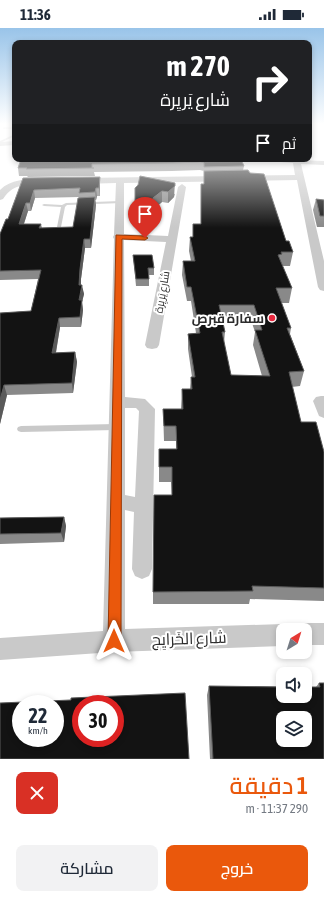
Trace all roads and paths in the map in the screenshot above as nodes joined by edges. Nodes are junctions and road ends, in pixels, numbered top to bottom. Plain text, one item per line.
1 (297, 162) joint
2 (324, 163) edge
3 (300, 176) junction
4 (120, 180) junction
5 (75, 181) edge
6 (53, 182) edge
7 (182, 187) dead end
8 (0, 197) edge
9 (120, 202) junction
10 (44, 205) dead end
11 (63, 206) junction
12 (58, 232) edge
13 (118, 237) junction
14 (172, 239) junction
15 (324, 287) edge
16 (152, 346) dead end
17 (117, 402) junction
18 (116, 427) junction
19 (21, 429) dead end
20 (116, 501) junction
21 (144, 506) junction
22 (142, 569) dead end
23 (312, 634) edge
24 (324, 634) edge
25 (276, 635) edge
26 (114, 641) junction
27 (0, 649) edge

1 - 2 street
1 - 3 street
3 - 4 street
3 - 15 street
4 - 5 street
4 - 9 street
6 - 8 street
7 - 14 street, شارع يَريِرة
9 - 11 lane
9 - 13 street
10 - 11 lane
11 - 12 lane
13 - 14 street
13 - 17 street
14 - 16 street, شارع يَريِرة
17 - 18 street
17 - 21 street
18 - 19 lane
18 - 20 street
20 - 21 street
20 - 26 street
21 - 22 street
23 - 24 street
25 - 26 street, شارع الخَرايِج
26 - 27 street, شارع الخَرايِج

